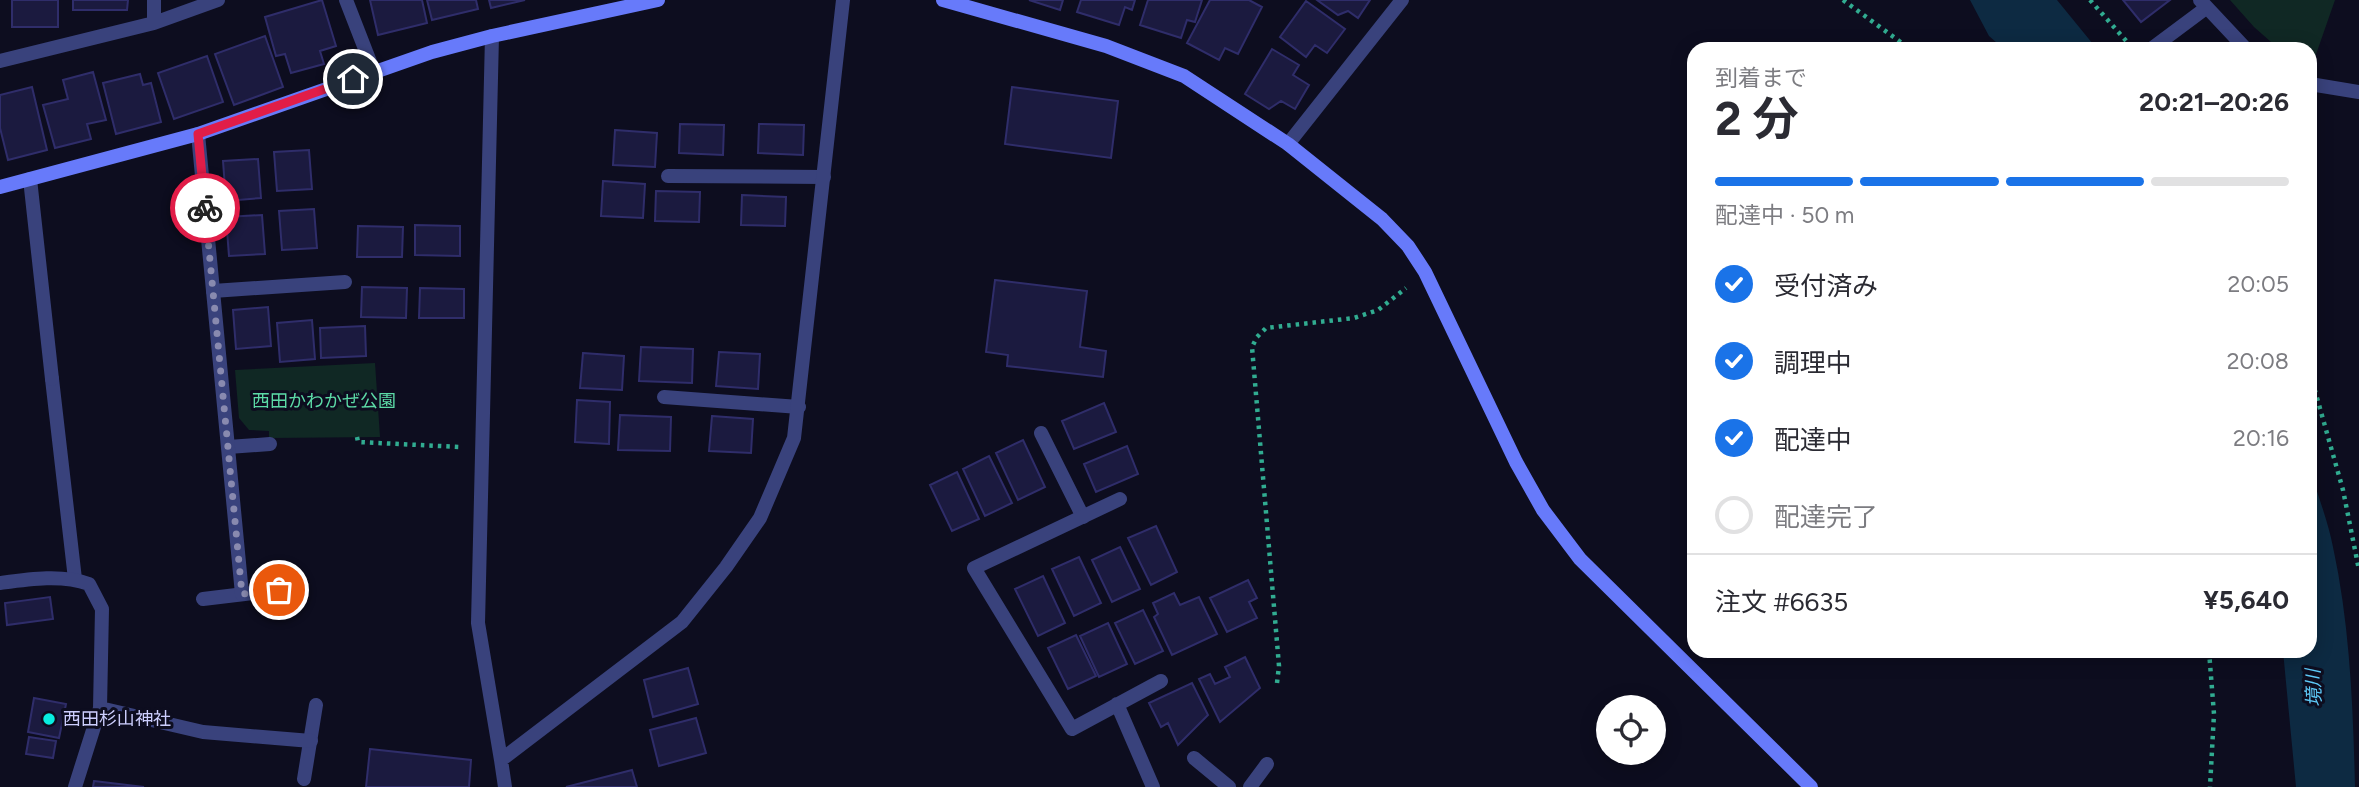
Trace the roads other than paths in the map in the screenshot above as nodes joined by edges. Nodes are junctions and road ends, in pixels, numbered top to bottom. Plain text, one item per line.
1 (154, 0) edge
2 (218, 0) edge
3 (346, 0) edge
4 (658, 0) edge
5 (843, 0) edge
6 (943, 0) edge
7 (1402, 0) edge
8 (2203, 4) edge
9 (154, 23) junction
10 (492, 36) junction
11 (2159, 42) edge
12 (2239, 42) edge
13 (0, 61) edge
14 (374, 72) junction
15 (2317, 85) edge
16 (2359, 92) edge
17 (198, 134) junction
18 (1288, 144) junction
19 (668, 176) dead end
20 (824, 177) junction
21 (30, 179) junction
22 (0, 187) edge
23 (345, 282) dead end
24 (213, 291) junction
25 (664, 397) dead end
26 (799, 407) junction
27 (1041, 433) dead end
28 (270, 444) dead end
29 (228, 447) junction
30 (1120, 499) dead end
31 (1083, 517) junction
32 (75, 579) junction
33 (0, 583) edge
34 (295, 588) dead end
35 (242, 594) junction
36 (203, 599) dead end
37 (1161, 681) dead end
38 (1117, 704) junction
39 (316, 705) dead end
40 (100, 708) junction
41 (310, 741) junction
42 (1194, 758) dead end
43 (501, 761) junction
44 (1266, 764) dead end
45 (304, 779) dead end
46 (75, 787) edge
47 (505, 787) edge
48 (1153, 787) edge
49 (1229, 787) edge
50 (1250, 787) edge
51 (1811, 787) edge

1 - 9 street
2 - 9 street
3 - 14 street
4 - 10 street
5 - 20 street
6 - 18 street
7 - 18 street
8 - 11 street
8 - 12 street
9 - 13 street
10 - 14 street
10 - 43 street
14 - 17 street
15 - 16 street
17 - 21 street
17 - 24 street
18 - 51 street
19 - 20 street
20 - 26 street
21 - 22 street
21 - 32 street
23 - 24 street
24 - 29 street
25 - 26 street
26 - 43 street
27 - 31 street
28 - 29 street
29 - 35 street
30 - 31 street
31 - 38 street
32 - 33 street
32 - 40 street
34 - 35 street
35 - 36 street
37 - 38 street
38 - 48 street
39 - 41 street
40 - 41 street
40 - 46 street
41 - 45 street
42 - 49 street
43 - 47 street
44 - 50 street

